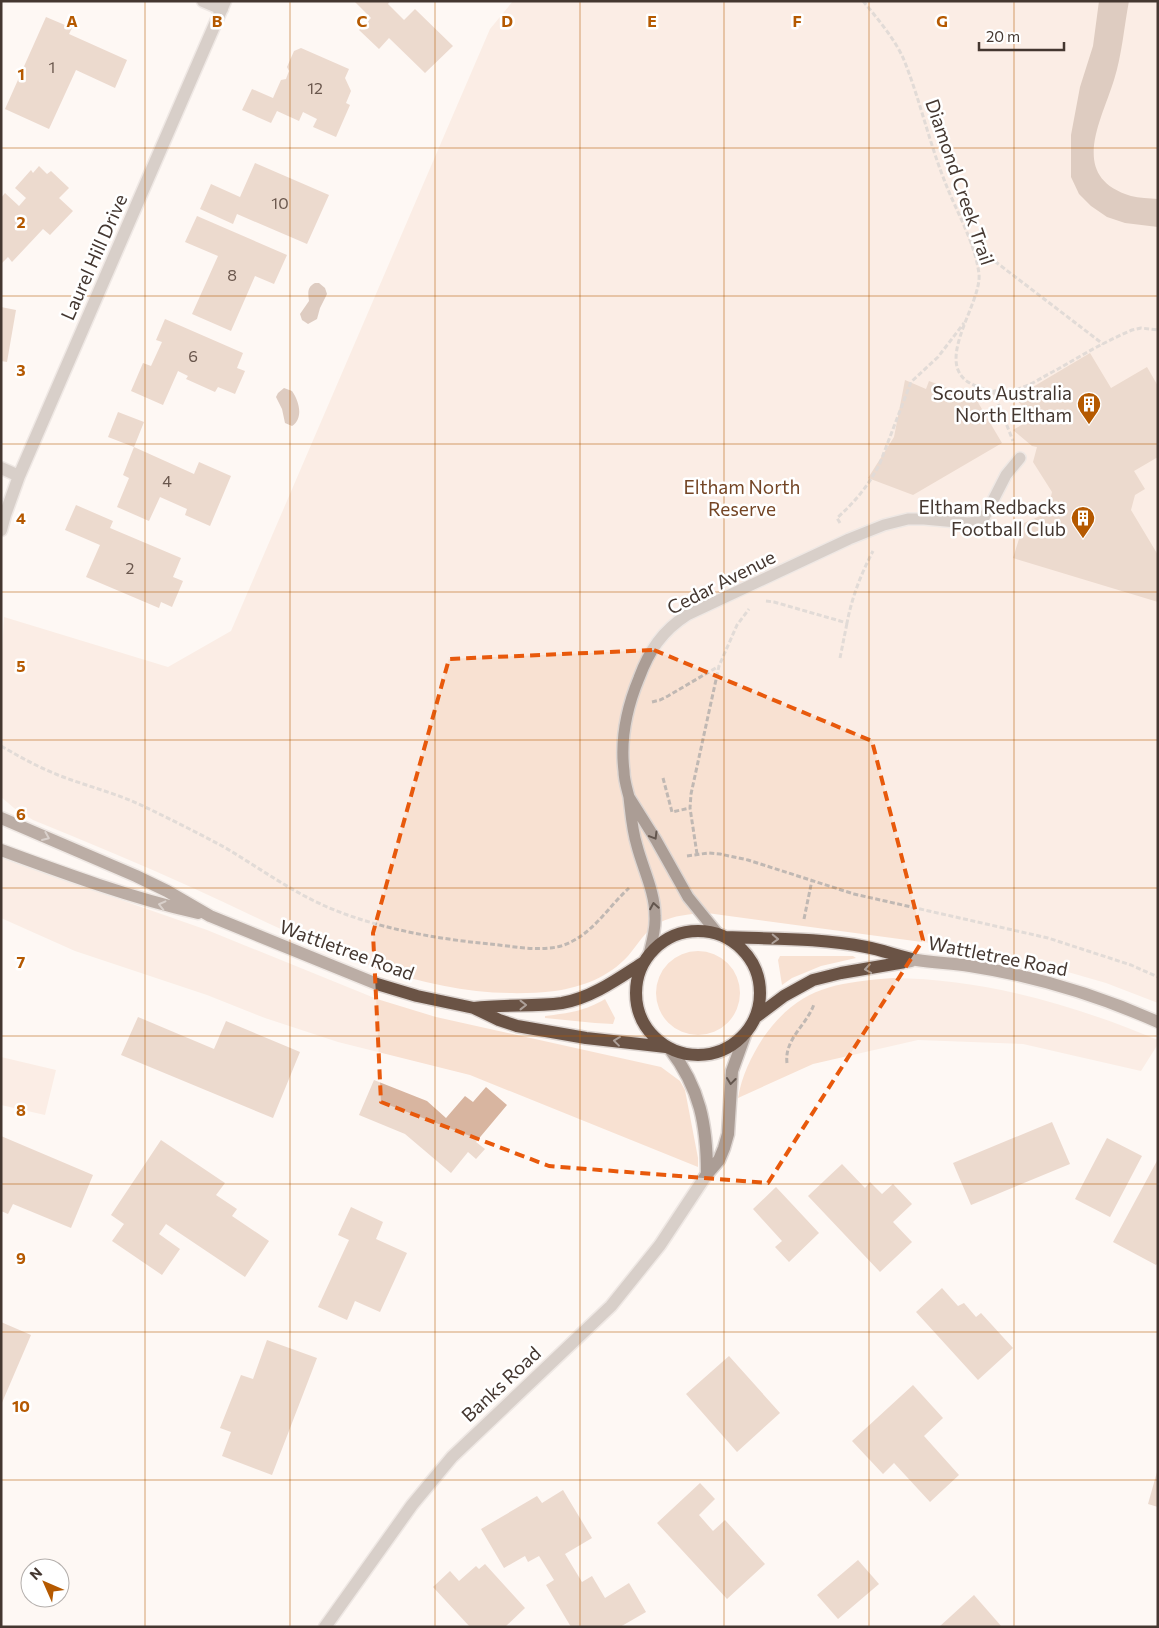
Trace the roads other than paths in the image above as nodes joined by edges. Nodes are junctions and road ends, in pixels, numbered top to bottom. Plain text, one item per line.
1 (203, 1) edge
2 (224, 5) edge
3 (1020, 458) road end
4 (1, 468) edge
5 (19, 476) junction
6 (1, 530) edge
7 (628, 795) junction
8 (1, 818) edge
9 (1, 850) edge
10 (210, 916) junction
11 (722, 935) junction
12 (647, 958) junction
13 (916, 960) junction
14 (474, 1008) junction
15 (756, 1017) junction
16 (1158, 1022) edge
17 (745, 1034) junction
18 (668, 1048) junction
19 (707, 1174) junction
20 (325, 1627) edge

1 - 2 street
2 - 5 street, Laurel Hill Drive
3 - 7 lane, Cedar Avenue
4 - 5 street
5 - 6 street, Laurel Hill Drive
7 -> 11 lane, Cedar Avenue
12 -> 7 lane, Cedar Avenue
8 -> 10 main road, Wattletree Road
10 -> 9 main road, Wattletree Road
10 - 14 main road, Wattletree Road
11 - 12 main road
11 -> 13 main road, Wattletree Road
11 - 15 main road
14 -> 12 main road, Wattletree Road
12 - 18 main road
13 -> 15 main road, Wattletree Road
13 - 16 main road, Wattletree Road
18 -> 14 main road, Wattletree Road
15 - 17 main road
17 - 18 main road
17 -> 19 street, Banks Road
18 - 19 street
19 - 20 street, Banks Road

